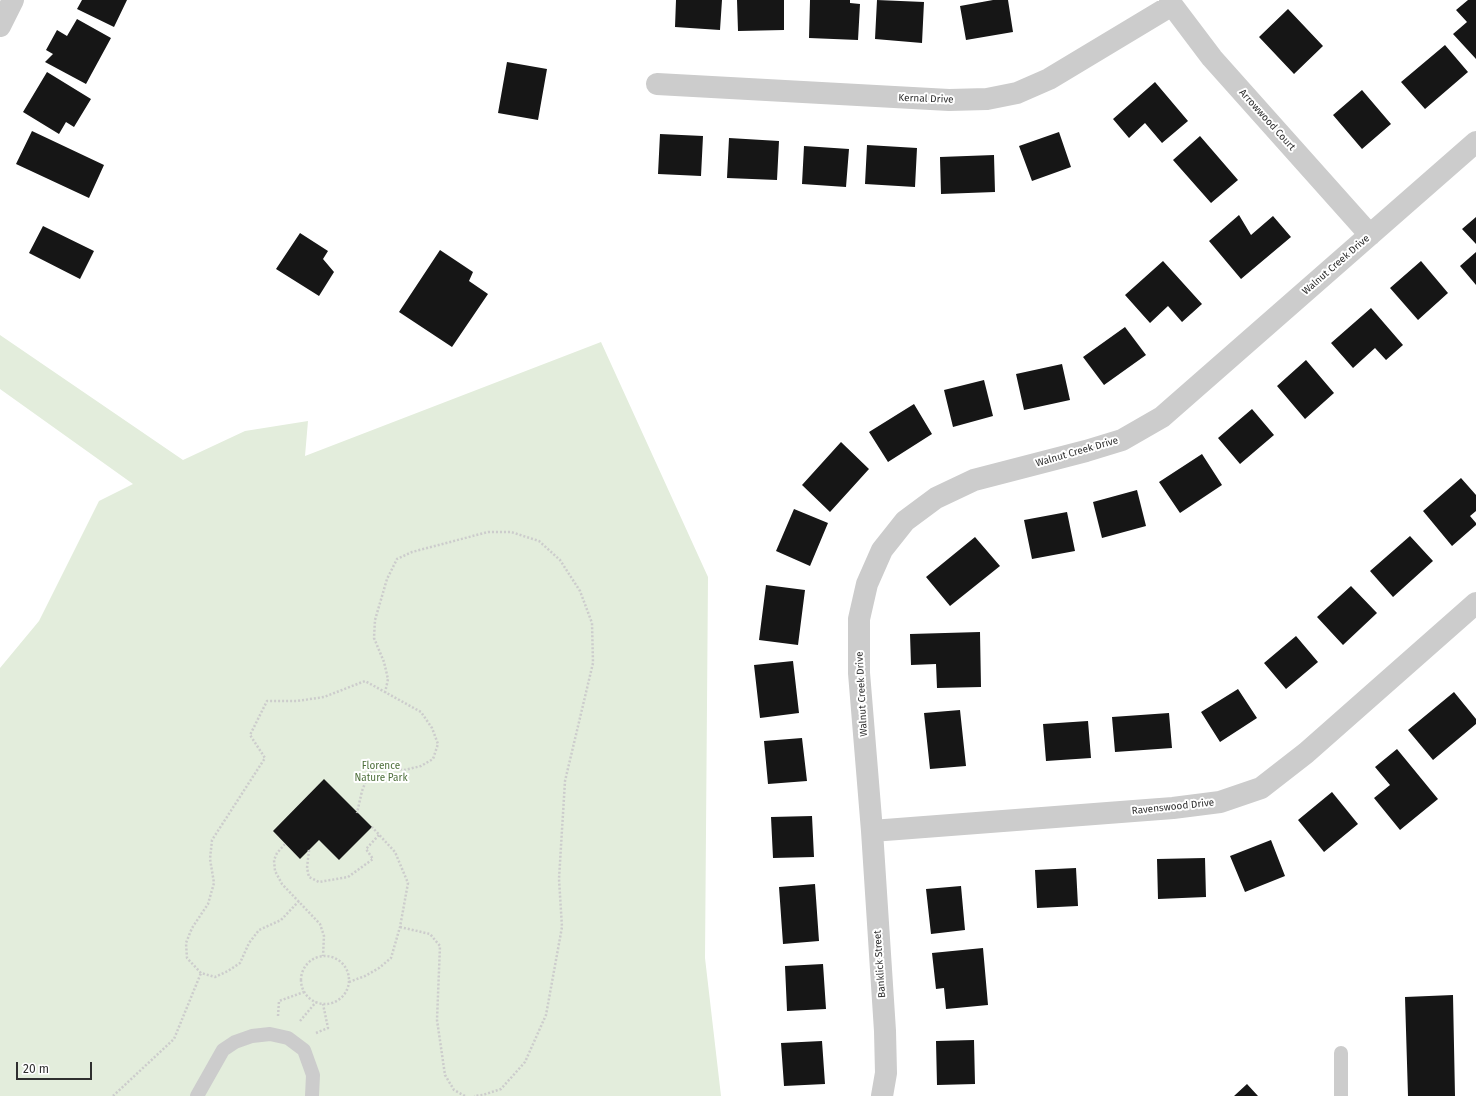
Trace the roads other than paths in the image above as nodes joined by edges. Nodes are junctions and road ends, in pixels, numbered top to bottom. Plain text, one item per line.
1 (13, 0) edge
2 (1171, 2) edge
3 (0, 26) edge
4 (657, 84) dead end
5 (1476, 142) edge
6 (1370, 235) junction
7 (1476, 603) edge
8 (872, 831) junction
9 (1341, 1053) dead end
10 (196, 1096) edge
11 (312, 1096) edge
12 (882, 1096) edge
13 (1340, 1096) edge

1 - 3 street
2 - 4 street, Kernal Drive
2 - 6 street, Arrowwood Court
5 - 6 street, Walnut Creek Drive
6 - 8 street, Walnut Creek Drive
7 - 8 street, Ravenswood Drive
8 - 12 street, Banklick Street
9 - 13 lane
10 - 11 lane

